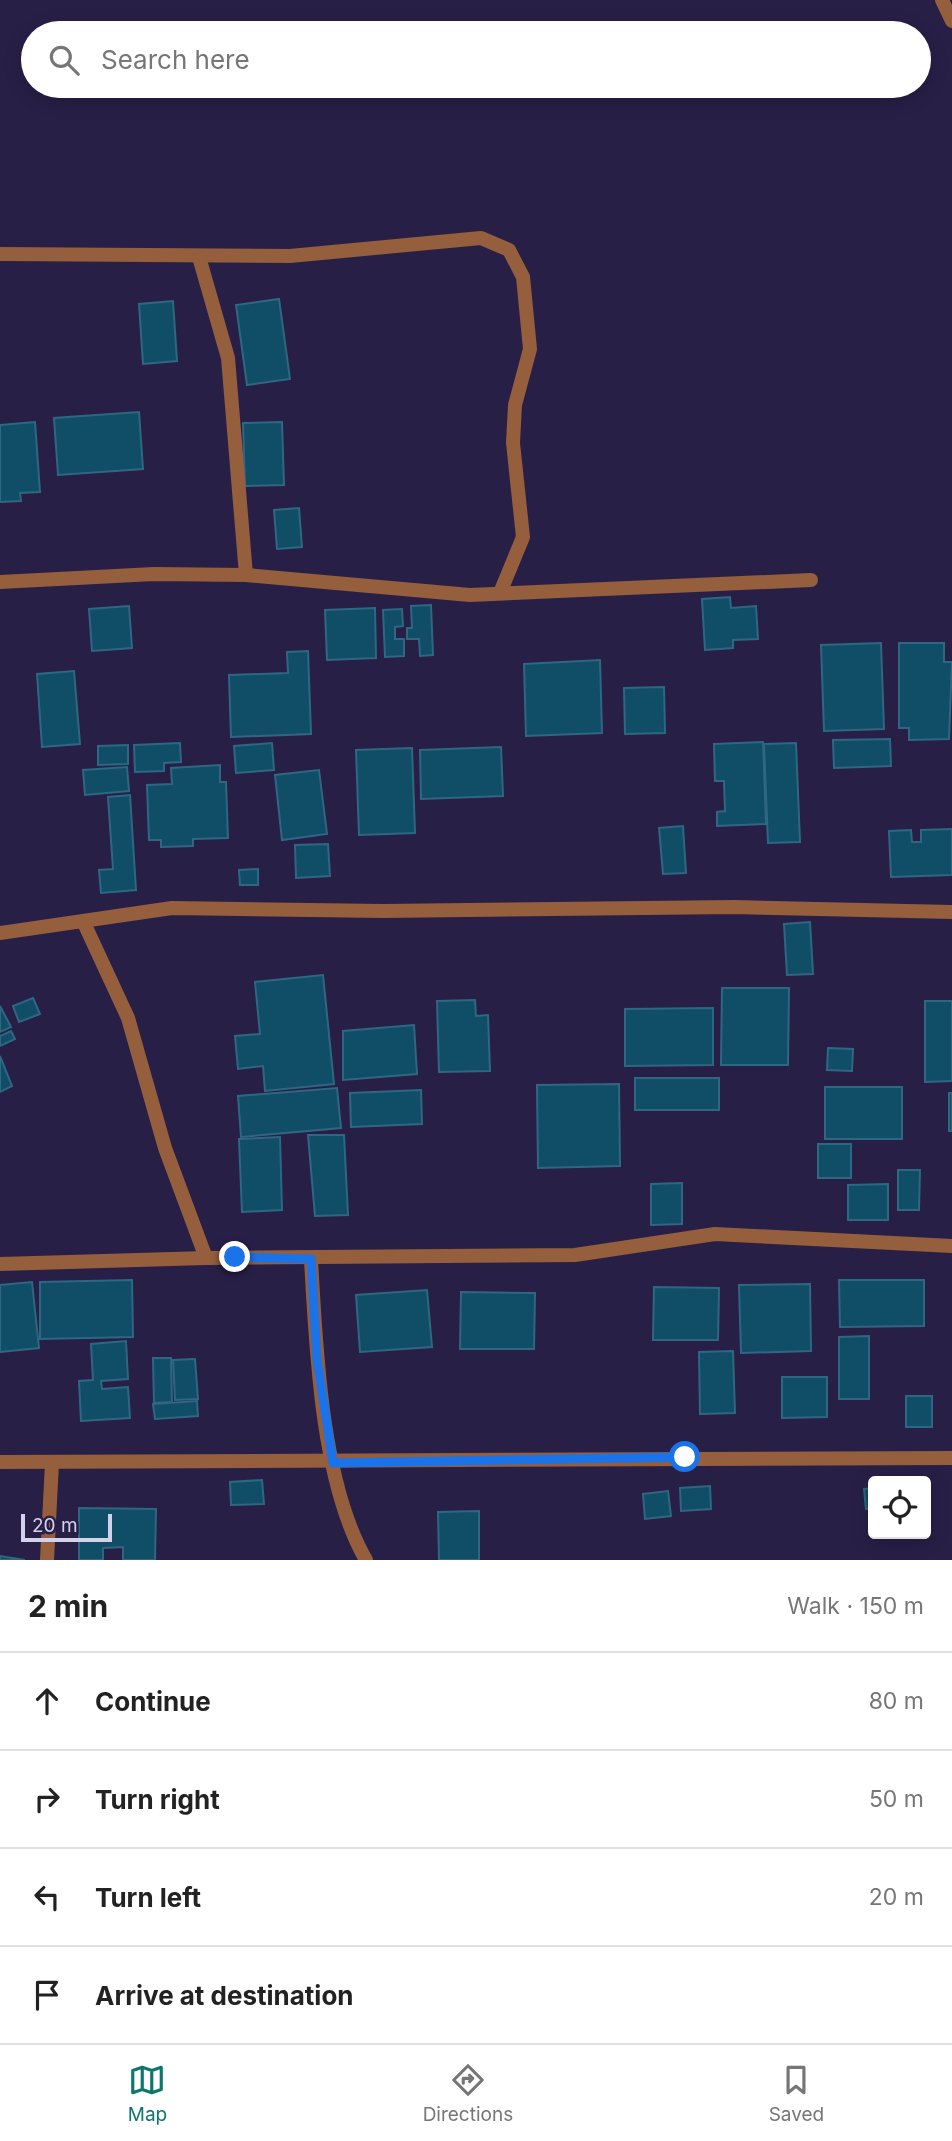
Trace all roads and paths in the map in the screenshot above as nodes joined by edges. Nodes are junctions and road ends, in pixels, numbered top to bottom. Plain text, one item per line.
1 (942, 0) edge
2 (952, 21) edge
3 (0, 254) edge
4 (199, 257) junction
5 (246, 575) junction
6 (811, 580) dead end
7 (0, 582) edge
8 (500, 593) junction
9 (952, 912) edge
10 (84, 923) junction
11 (0, 933) edge
12 (952, 1246) edge
13 (206, 1258) junction
14 (311, 1259) junction
15 (0, 1264) edge
16 (952, 1458) edge
17 (0, 1462) edge
18 (52, 1463) junction
19 (333, 1463) junction
20 (47, 1560) edge
21 (366, 1560) edge

1 - 2 street
3 - 4 street
4 - 5 street
4 - 8 street
5 - 7 street
5 - 8 street
6 - 8 street
9 - 10 street
10 - 11 street
10 - 13 street
12 - 14 street
13 - 14 street
13 - 15 street
14 - 19 street
16 - 19 street
17 - 18 street
18 - 19 street
18 - 20 street
19 - 21 street

